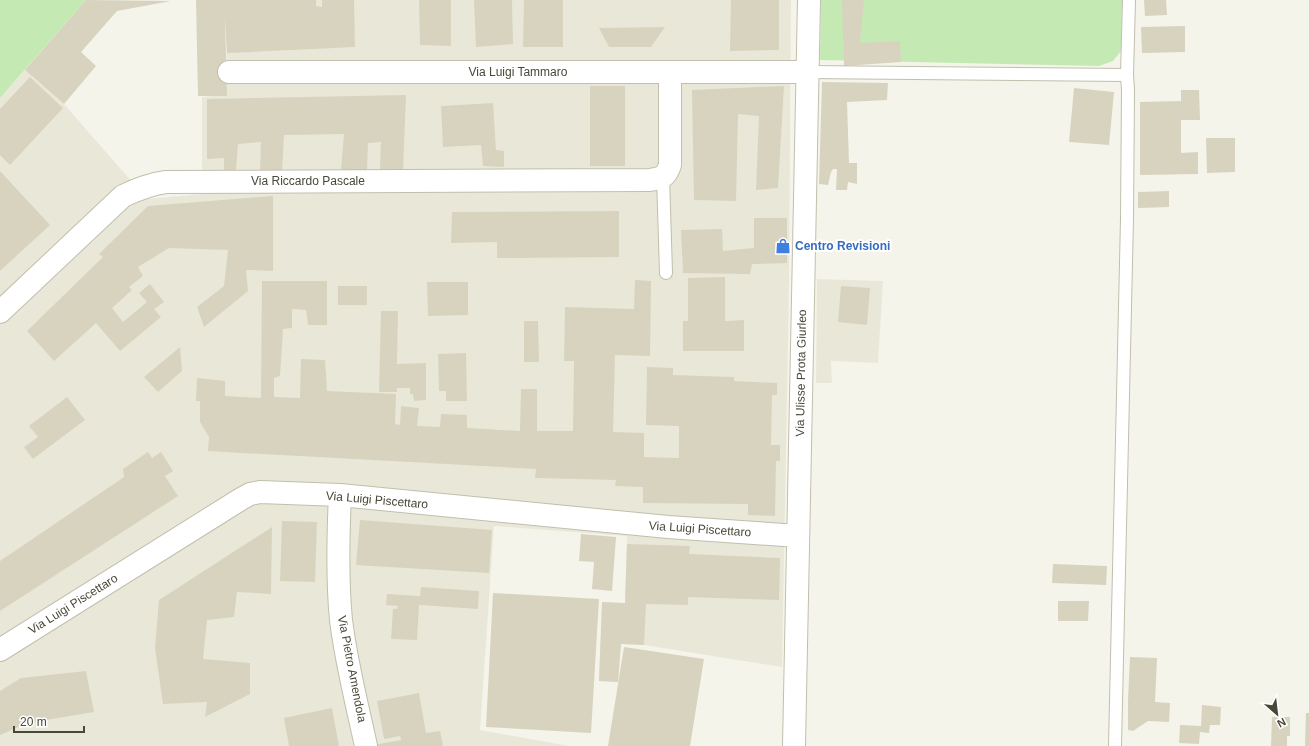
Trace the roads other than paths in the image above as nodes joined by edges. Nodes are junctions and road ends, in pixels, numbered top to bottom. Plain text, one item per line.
1 (809, 0) edge
2 (1129, 0) edge
3 (229, 72) dead end
4 (670, 72) junction
5 (807, 72) junction
6 (1127, 75) junction
7 (663, 176) junction
8 (666, 273) dead end
9 (0, 312) edge
10 (340, 496) junction
11 (798, 536) junction
12 (0, 650) edge
13 (366, 746) edge
14 (794, 746) edge
15 (1115, 746) edge

1 - 5 street, Via Ulisse Prota Giurleo
2 - 6 lane
3 - 4 street, Via Luigi Tammaro
4 - 5 street, Via Luigi Tammaro
4 - 7 street
5 - 6 lane
5 - 11 street, Via Ulisse Prota Giurleo
6 - 15 lane
7 - 8 lane
7 - 9 street, Via Riccardo Pascale
10 - 11 street, Via Luigi Piscettaro
10 - 12 street, Via Luigi Piscettaro
10 - 13 street, Via Pietro Amendola
11 - 14 street, Via Ulisse Prota Giurleo

